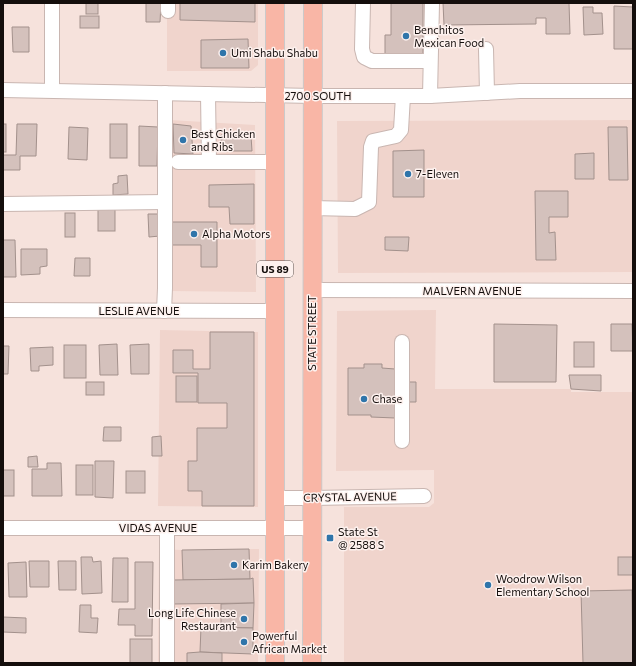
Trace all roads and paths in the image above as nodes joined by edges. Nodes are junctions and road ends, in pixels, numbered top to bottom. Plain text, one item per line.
1 (52, 3) edge
2 (275, 3) edge
3 (313, 3) edge
4 (363, 3) edge
5 (432, 3) edge
6 (486, 49) dead end
7 (430, 61) junction
8 (3, 90) edge
9 (52, 90) junction
10 (633, 91) edge
11 (165, 93) junction
12 (487, 93) junction
13 (208, 94) junction
14 (275, 96) junction
15 (313, 96) junction
16 (403, 96) junction
17 (430, 96) junction
18 (178, 162) dead end
19 (209, 162) junction
20 (275, 162) junction
21 (165, 202) junction
22 (3, 204) edge
23 (312, 208) junction
24 (312, 290) junction
25 (633, 291) edge
26 (3, 310) edge
27 (164, 311) junction
28 (275, 311) junction
29 (402, 342) dead end
30 (402, 441) dead end
31 (424, 496) dead end
32 (275, 498) junction
33 (312, 498) junction
34 (3, 528) edge
35 (167, 528) junction
36 (276, 528) junction
37 (312, 528) junction
38 (167, 663) edge
39 (275, 663) edge
40 (312, 663) edge

1 - 9 street
2 - 14 main road, US 89
3 - 15 main road, STATE STREET
4 - 7 street
5 - 7 street
6 - 12 street
7 - 17 street
8 - 9 street, 2700 SOUTH
9 - 11 street, 2700 SOUTH
10 - 12 street, 2700 SOUTH
11 - 13 street, 2700 SOUTH
11 - 21 street
12 - 17 street, 2700 SOUTH
13 - 14 street, 2700 SOUTH
13 - 19 street
14 - 15 street, 2700 SOUTH
14 - 20 main road, US 89
15 - 16 street, 2700 SOUTH
15 - 23 main road, STATE STREET
16 - 17 street, 2700 SOUTH
16 - 23 street
18 - 19 street
19 - 20 street
20 - 28 main road, US 89
21 - 22 street
21 - 27 street
23 - 24 main road, STATE STREET
24 - 25 street, MALVERN AVENUE
24 - 33 main road, STATE STREET
26 - 27 street, LESLIE AVENUE
27 - 28 street, LESLIE AVENUE
28 - 32 main road, US 89
29 - 30 street
31 - 33 street, CRYSTAL AVENUE
32 - 33 street, CRYSTAL AVENUE
32 - 36 main road, US 89
33 - 37 main road, STATE STREET
34 - 35 street, VIDAS AVENUE
35 - 36 street, VIDAS AVENUE
35 - 38 street
36 - 37 street, VIDAS AVENUE
36 - 39 main road, US 89
37 - 40 main road, STATE STREET

